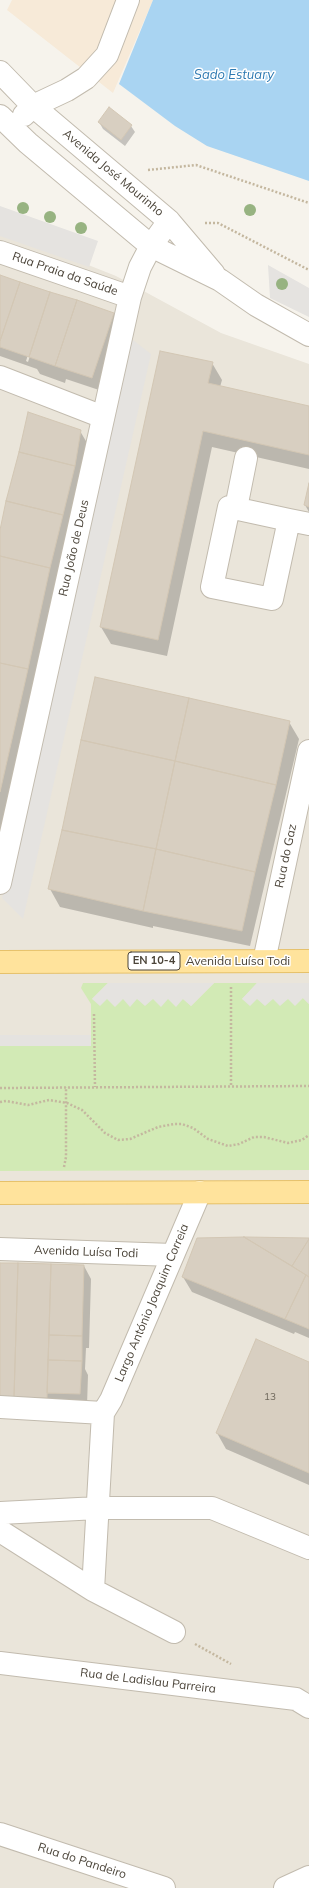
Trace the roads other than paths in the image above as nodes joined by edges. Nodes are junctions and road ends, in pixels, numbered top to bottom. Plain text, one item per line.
1 (128, 0) edge
2 (0, 72) edge
3 (33, 106) junction
4 (5, 121) edge
5 (169, 221) junction
6 (151, 246) junction
7 (0, 252) edge
8 (220, 280) junction
9 (130, 297) junction
10 (309, 335) edge
11 (0, 377) edge
12 (103, 417) junction
13 (246, 458) dead end
14 (236, 508) junction
15 (299, 522) edge
16 (309, 751) edge
17 (0, 883) edge
18 (264, 961) junction
19 (309, 961) edge
20 (0, 962) edge
21 (200, 1192) junction
22 (309, 1192) edge
23 (0, 1193) edge
24 (0, 1250) edge
25 (173, 1255) junction
26 (0, 1407) edge
27 (103, 1413) junction
28 (98, 1508) junction
29 (0, 1513) edge
30 (0, 1531) edge
31 (309, 1548) edge
32 (93, 1590) junction
33 (174, 1632) dead end
34 (0, 1663) edge
35 (303, 1703) edge
36 (0, 1834) edge
37 (309, 1877) edge
38 (164, 1888) edge
39 (285, 1888) edge

1 - 3 street
2 - 3 street, Avenida José Mourinho
3 - 4 street
3 - 5 street, Avenida José Mourinho
4 - 6 street, Avenida José Mourinho
5 - 6 street, Rua João de Deus
5 - 8 street, Avenida José Mourinho
6 - 8 street, Avenida José Mourinho
6 - 9 street, Rua João de Deus
7 - 9 street, Rua Praia da Saúde
8 - 10 street, Avenida José Mourinho
9 - 12 street, Rua João de Deus
11 - 12 street
12 - 17 street, Rua João de Deus
13 - 14 street
14 - 15 street
14 - 15 street
16 - 18 street, Rua do Gaz
18 - 19 main road, Avenida Luísa Todi / EN 10-4
18 - 20 main road, Avenida Luísa Todi / EN 10-4
21 - 22 main road
21 - 23 main road
21 - 25 street, Largo António Joaquim Correia
24 - 25 street, Avenida Luísa Todi
25 - 27 street, Largo António Joaquim Correia
26 - 27 street
27 - 28 street, Largo António Joaquim Correia
28 - 29 street
28 - 31 street
28 - 32 street, Largo António Joaquim Correia
30 - 32 street
32 - 33 street
34 - 35 street, Rua de Ladislau Parreira
36 - 38 street, Rua do Pandeiro
37 - 39 street

